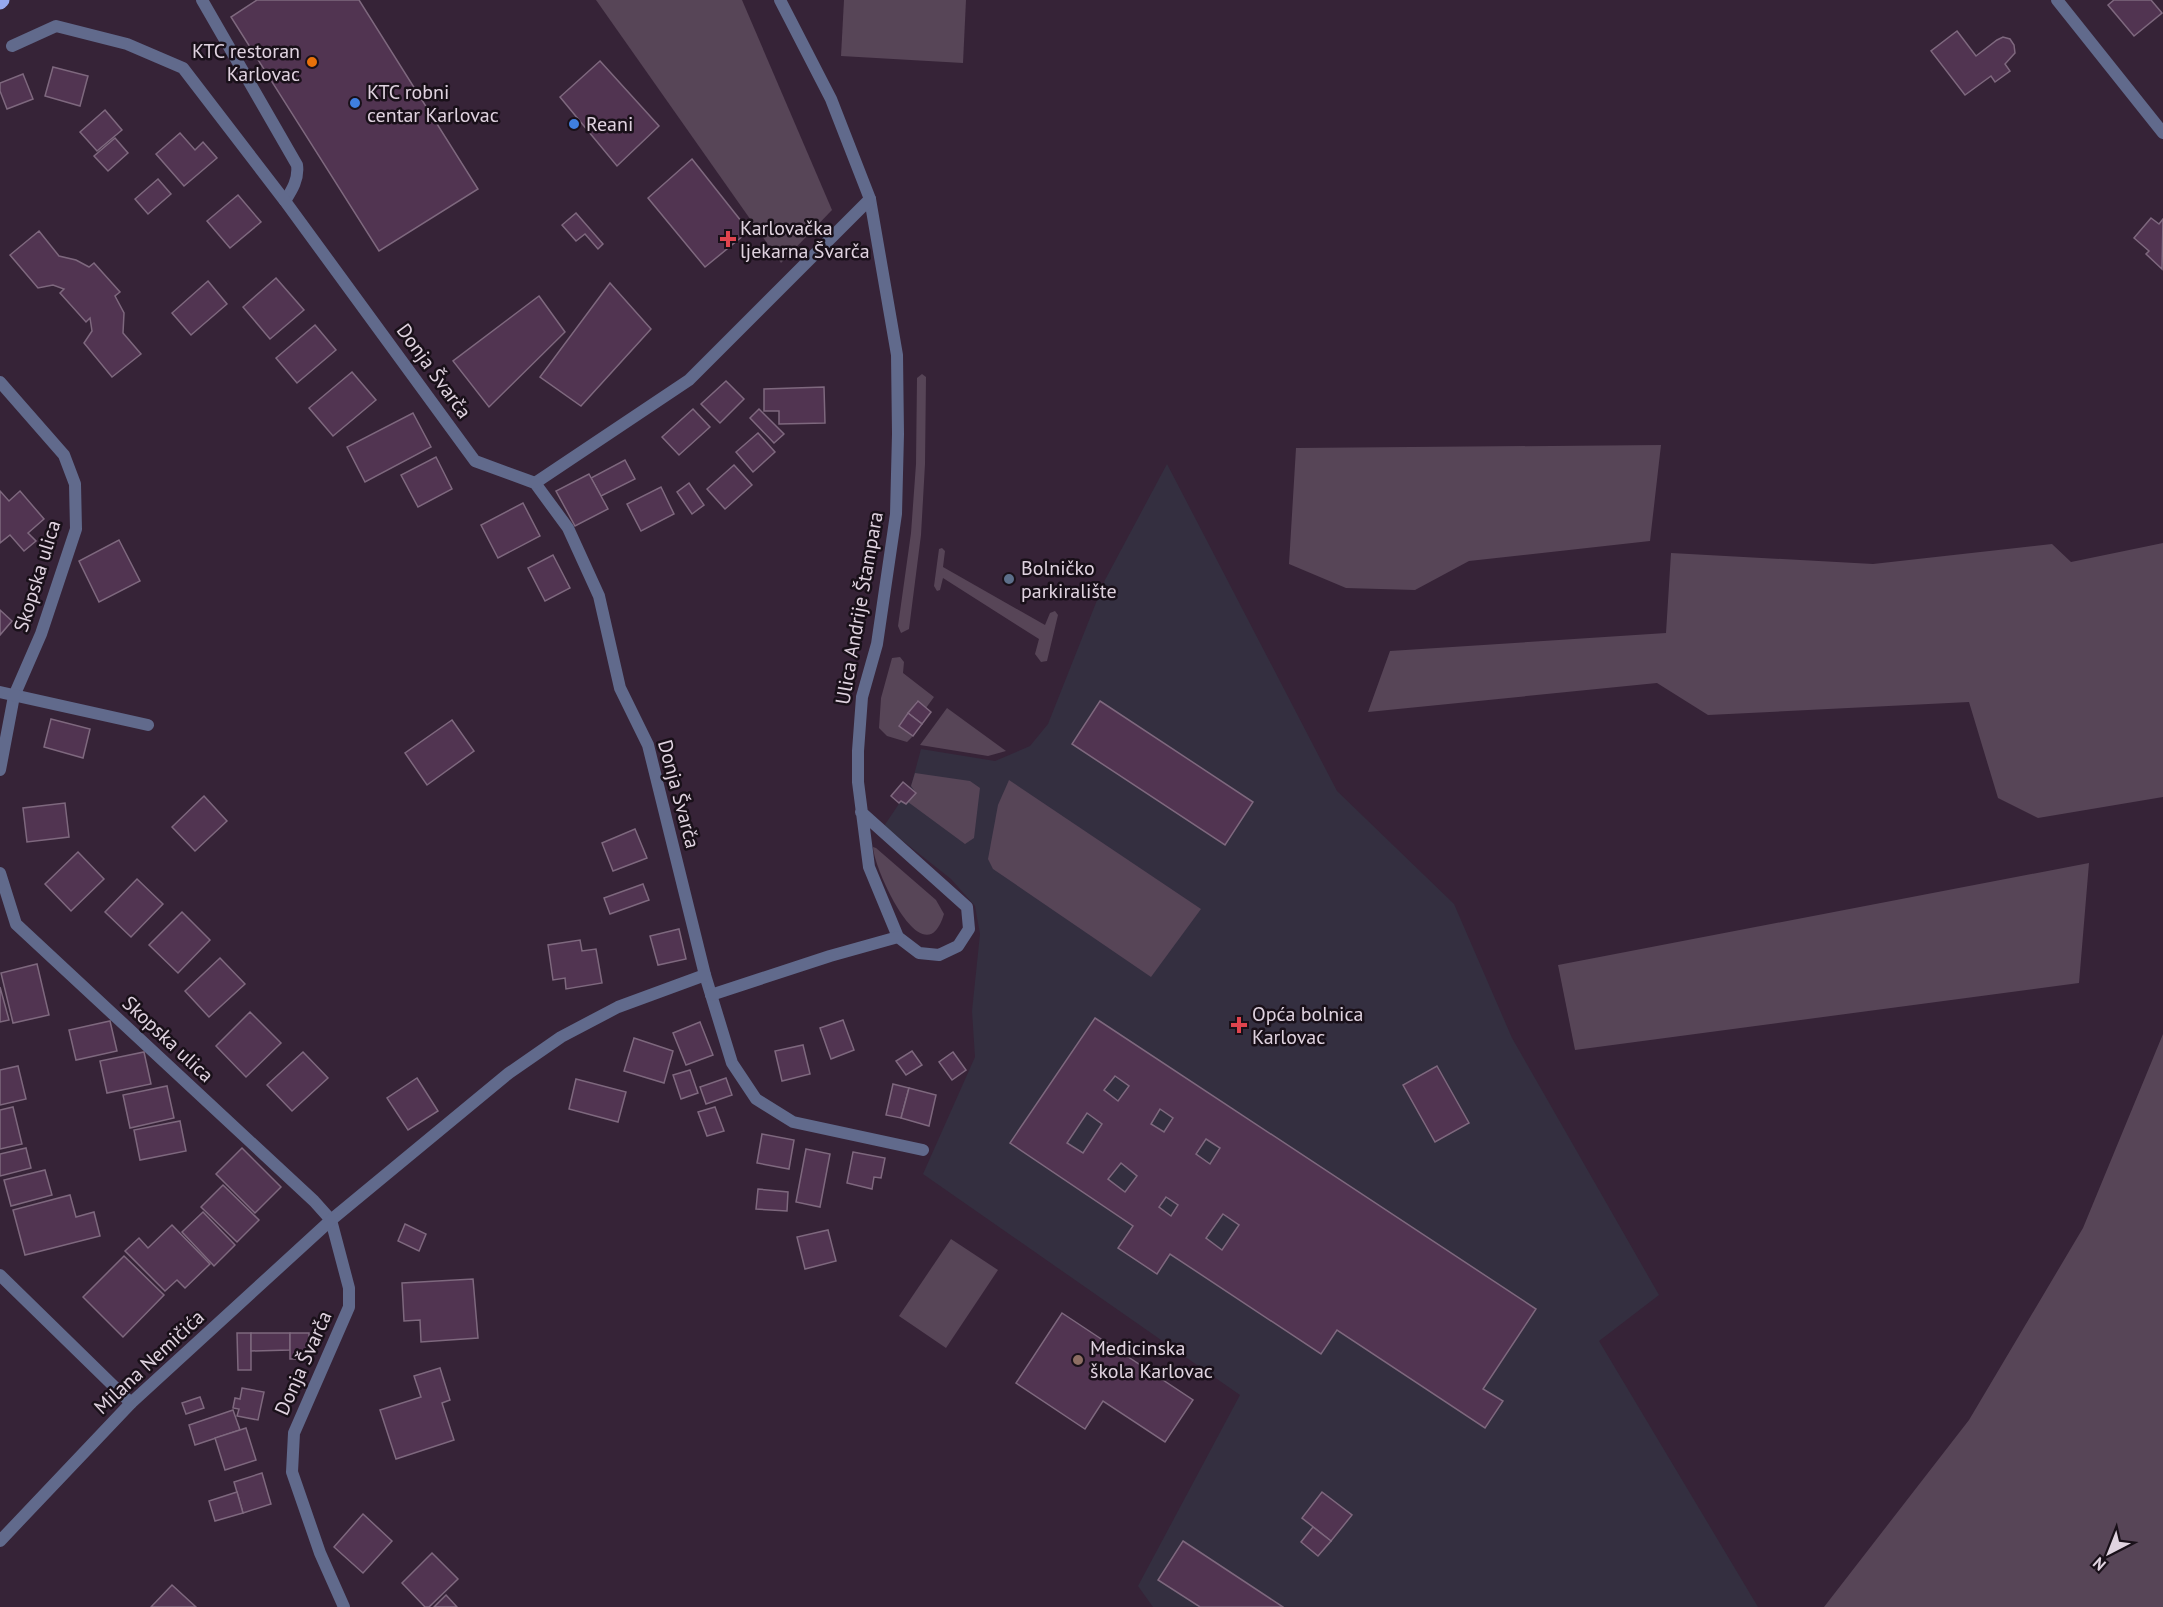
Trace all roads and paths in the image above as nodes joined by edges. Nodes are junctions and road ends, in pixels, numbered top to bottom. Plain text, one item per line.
1 (202, 0) edge
2 (780, 0) edge
3 (2057, 0) edge
4 (12, 46) dead end
5 (2163, 133) edge
6 (870, 199) junction
7 (285, 201) junction
8 (0, 382) edge
9 (535, 483) junction
10 (0, 692) edge
11 (14, 696) junction
12 (148, 725) dead end
13 (0, 770) edge
14 (861, 812) junction
15 (0, 873) edge
16 (898, 937) junction
17 (705, 975) junction
18 (711, 996) junction
19 (923, 1150) dead end
20 (331, 1220) junction
21 (0, 1275) edge
22 (131, 1403) junction
23 (0, 1541) edge
24 (344, 1607) edge

1 - 7 street
2 - 6 street, Ulica Andrije Štampara
3 - 5 street
4 - 7 street, Donja Švarča
6 - 9 street
6 - 14 street, Ulica Andrije Štampara
7 - 9 street, Donja Švarča
8 - 11 street, Skopska ulica
9 - 17 street, Donja Švarča
10 - 11 street
11 - 12 street
11 - 13 street, Skopska ulica
14 - 16 street, Ulica Andrije Štampara
14 - 16 street
15 - 20 street, Skopska ulica
16 - 18 street
17 - 18 street, Donja Švarča
17 - 20 street
18 - 19 street, Donja Švarča
20 - 22 street, Milana Nemičića
20 - 24 street, Donja Švarča
21 - 22 street
22 - 23 street, Milana Nemičića

